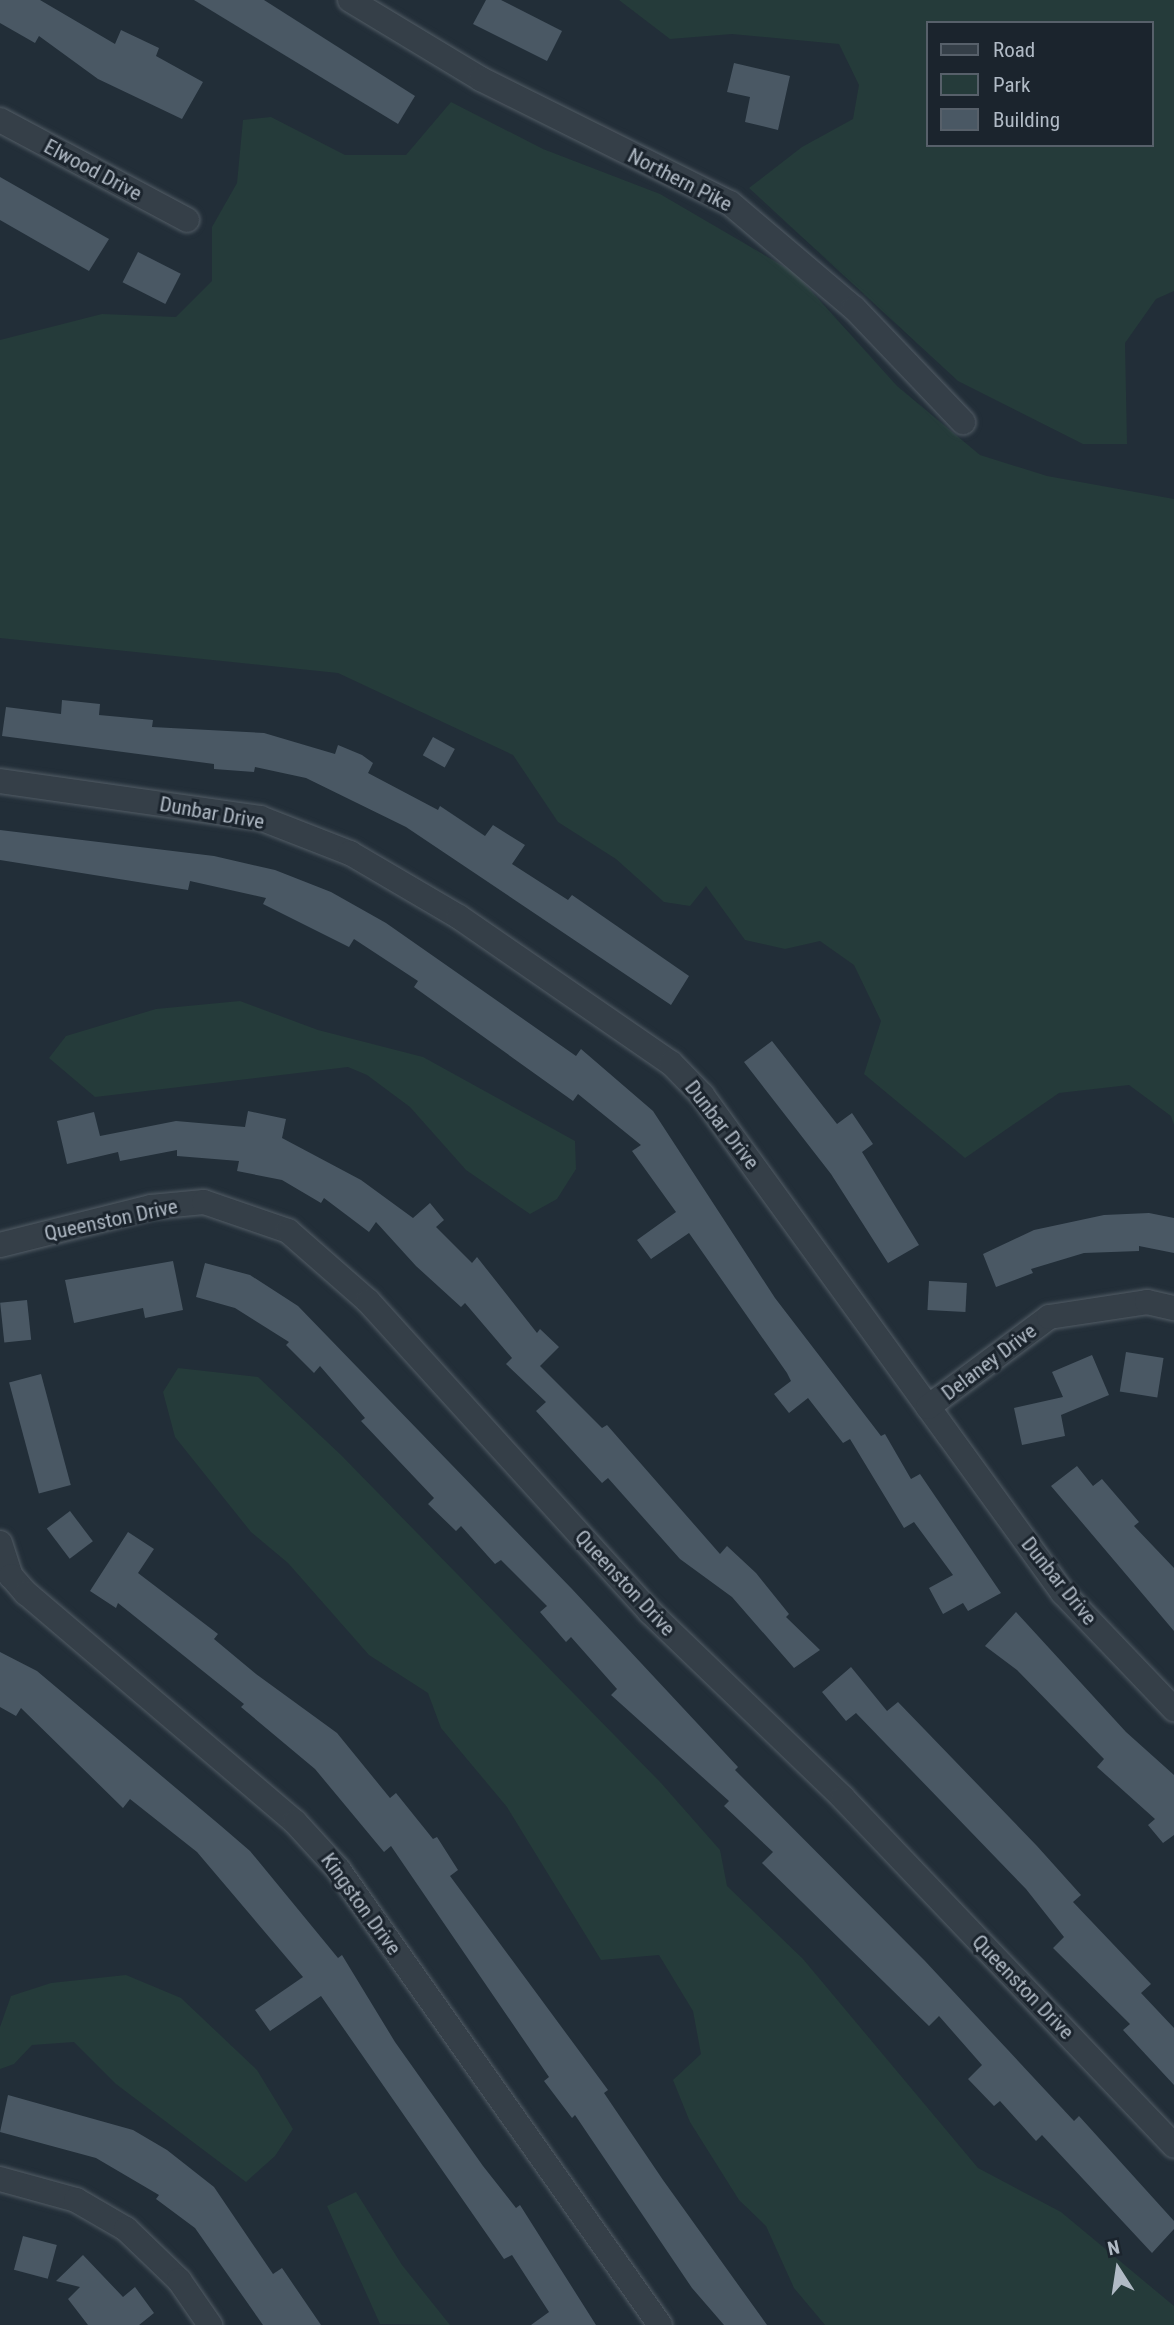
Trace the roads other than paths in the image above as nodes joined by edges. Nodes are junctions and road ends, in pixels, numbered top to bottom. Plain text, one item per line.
1 (350, 0) edge
2 (0, 120) edge
3 (187, 220) dead end
4 (963, 422) dead end
5 (0, 781) edge
6 (0, 1244) edge
7 (1174, 1308) edge
8 (928, 1407) junction
9 (0, 1543) edge
10 (6, 1581) edge
11 (1174, 1709) edge
12 (1174, 2145) edge
13 (0, 2179) edge
14 (210, 2325) edge
15 (660, 2325) edge

1 - 4 street, Northern Pike
2 - 3 street, Elwood Drive
5 - 8 street, Dunbar Drive
6 - 12 street, Queenston Drive
7 - 8 street, Delaney Drive
8 - 11 street, Dunbar Drive
9 - 10 street, Kingston Drive
10 - 15 street, Kingston Drive
13 - 14 street

